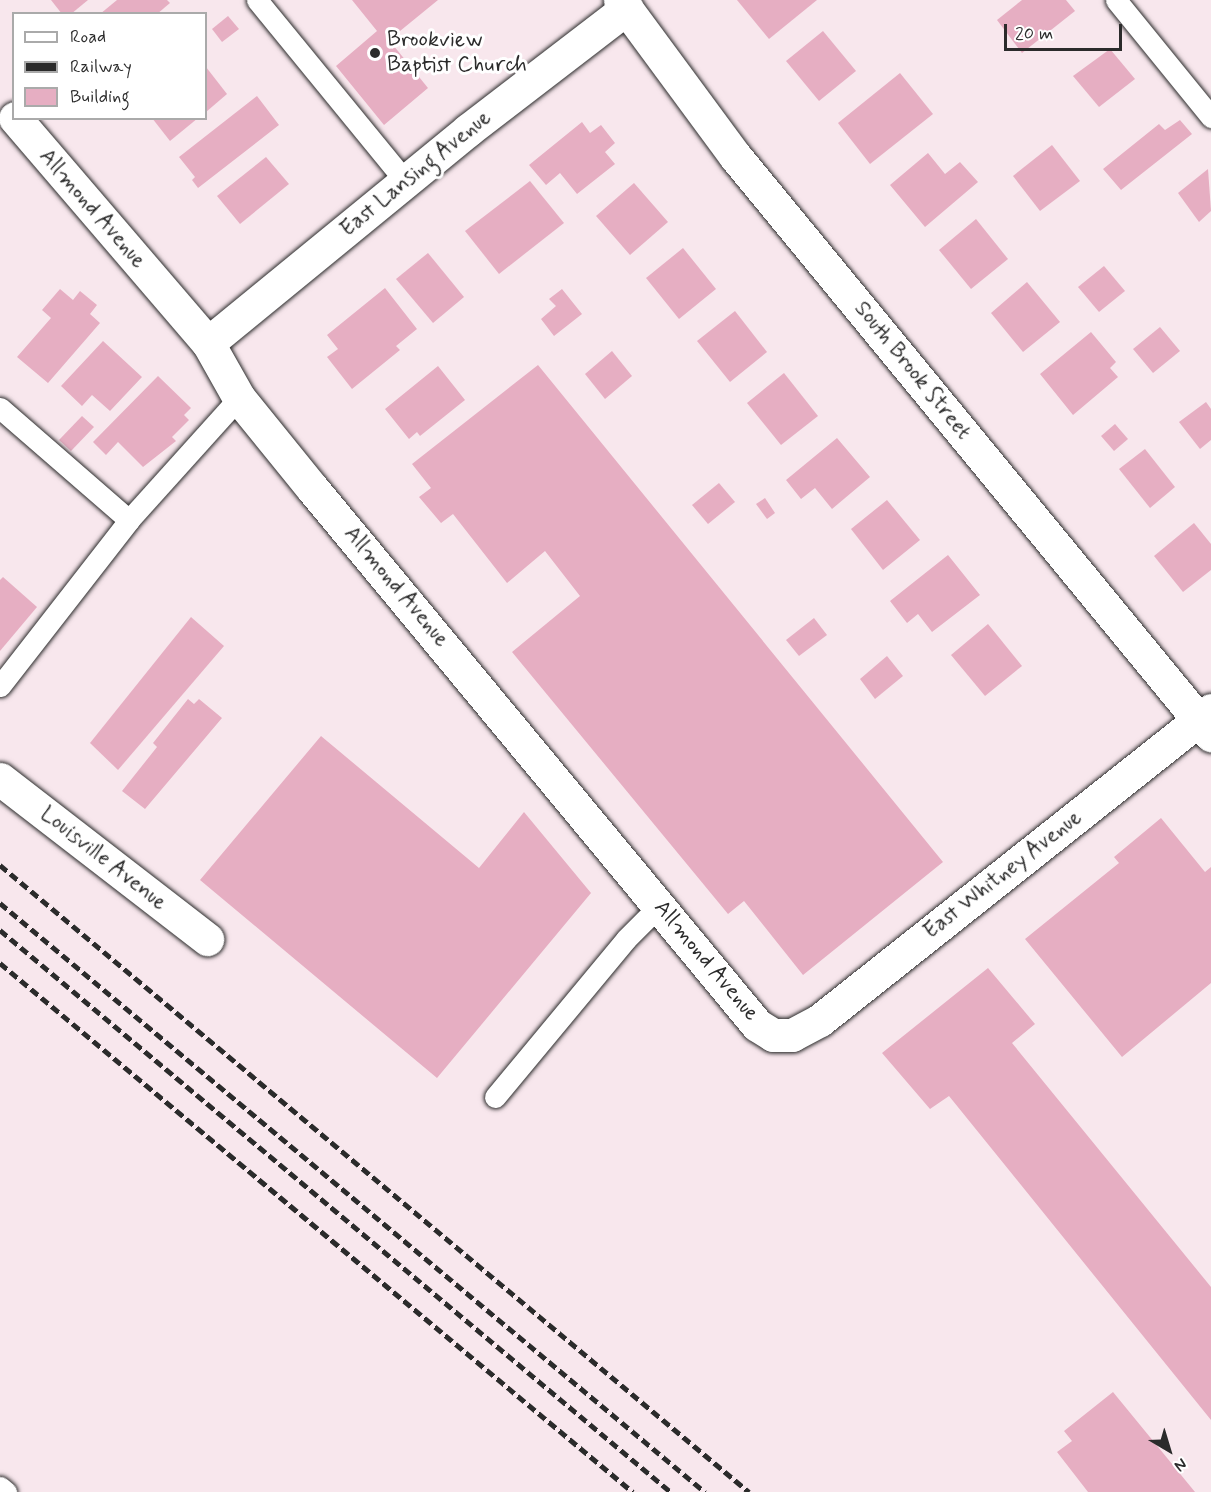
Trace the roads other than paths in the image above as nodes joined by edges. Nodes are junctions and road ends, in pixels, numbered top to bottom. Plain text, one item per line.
1 (1116, 0) edge
2 (267, 4) edge
3 (624, 4) edge
4 (0, 100) edge
5 (12, 115) edge
6 (1211, 117) edge
7 (16, 120) edge
8 (406, 182) junction
9 (208, 343) junction
10 (239, 398) junction
11 (0, 408) edge
12 (129, 520) junction
13 (0, 686) edge
14 (1207, 722) edge
15 (0, 779) edge
16 (659, 906) junction
17 (207, 939) dead end
18 (792, 1035) joint
19 (495, 1097) dead end
20 (0, 1487) edge
21 (6, 1492) edge

1 - 6 lane
2 - 8 lane
3 - 8 street, East Lansing Avenue
3 - 14 street, South Brook Street
4 - 5 street, Allmond Avenue
7 - 9 street, Allmond Avenue
8 - 9 street, East Lansing Avenue
9 - 10 street, Allmond Avenue
10 - 12 lane
10 - 16 street, Allmond Avenue
11 - 12 lane
12 - 13 lane
14 - 18 street, East Whitney Avenue
15 - 17 street, Louisville Avenue
16 - 18 street, Allmond Avenue
16 - 19 lane
20 - 21 lane

